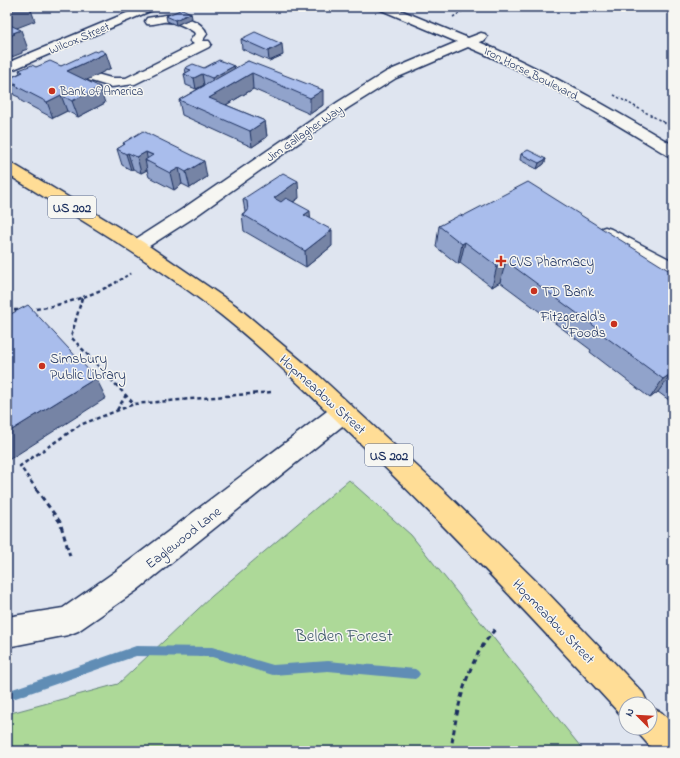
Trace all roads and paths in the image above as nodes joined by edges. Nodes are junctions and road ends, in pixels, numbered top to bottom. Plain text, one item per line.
1 (151, 7) edge
2 (383, 7) edge
3 (411, 7) edge
4 (469, 7) edge
5 (120, 9) dead end
6 (134, 14) junction
7 (453, 17) dead end
8 (151, 21) dead end
9 (475, 40) junction
10 (44, 53) junction
11 (58, 59) dead end
12 (7, 68) edge
13 (93, 77) dead end
14 (673, 138) edge
15 (673, 152) edge
16 (7, 167) edge
17 (588, 224) edge
18 (137, 246) junction
19 (673, 269) edge
20 (131, 273) dead end
21 (82, 298) junction
22 (7, 310) edge
23 (272, 392) dead end
24 (126, 395) junction
25 (134, 404) junction
26 (117, 411) junction
27 (343, 412) junction
28 (70, 556) dead end
29 (497, 627) dead end
30 (7, 632) edge
31 (625, 696) edge
32 (658, 732) edge
33 (673, 748) edge
34 (451, 751) edge

1 - 6 street, Wilcox Street
2 - 9 street, Iron Horse Boulevard
3 - 9 street, Iron Horse Boulevard
4 - 7 path
5 - 6 street
6 - 10 street, Wilcox Street
8 - 13 street
9 - 14 street, Iron Horse Boulevard
9 - 15 street, Iron Horse Boulevard
9 - 18 street, Jim Gallagher Way
10 - 11 street
10 - 12 street, Wilcox Street
16 - 18 highway, Hopmeadow Street / US 202
17 - 19 street
18 - 27 highway, Hopmeadow Street / US 202
20 - 21 path
21 - 22 path
21 - 24 path
23 - 25 path
24 - 25 path
24 - 26 path
25 - 26 path
26 - 28 path
27 - 30 street, Eaglewood Lane
27 - 31 highway, Hopmeadow Street / US 202
29 - 34 path
32 - 33 highway

